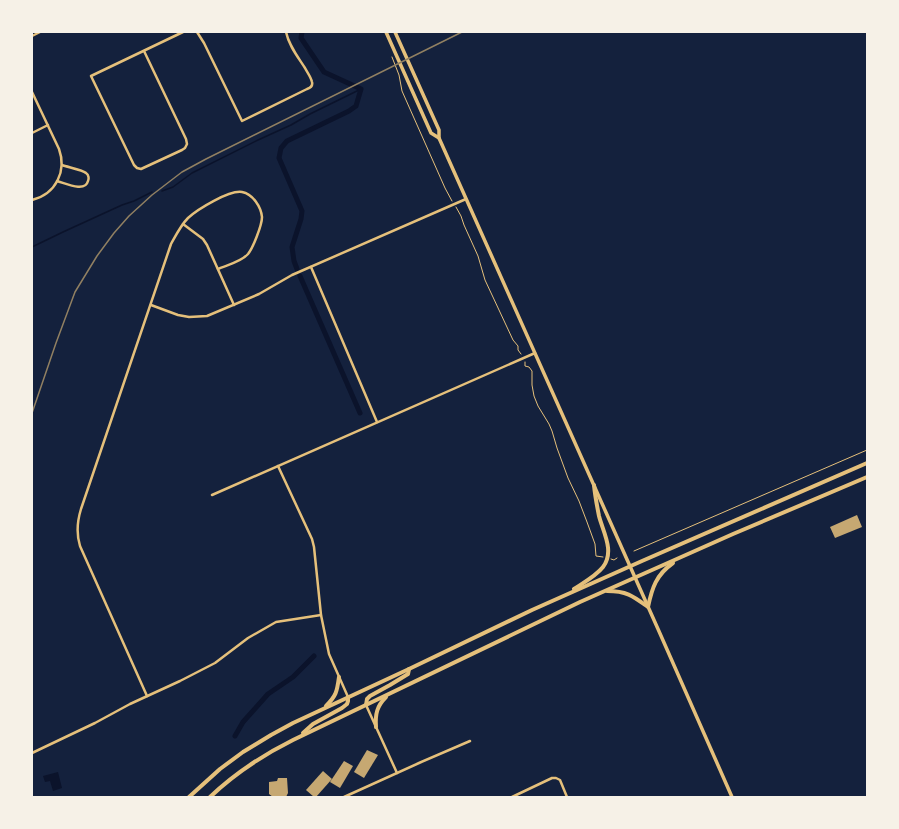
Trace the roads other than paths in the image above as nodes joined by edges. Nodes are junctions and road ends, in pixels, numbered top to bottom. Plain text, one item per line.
1 (40, 32) edge
2 (183, 32) edge
3 (197, 32) edge
4 (286, 32) edge
5 (386, 32) edge
6 (395, 32) edge
7 (32, 36) edge
8 (144, 51) junction
9 (32, 92) edge
10 (48, 125) junction
11 (32, 133) edge
12 (439, 138) junction
13 (62, 165) junction
14 (57, 181) junction
15 (467, 199) junction
16 (32, 200) edge
17 (183, 224) junction
18 (311, 267) junction
19 (218, 269) junction
20 (151, 304) junction
21 (234, 305) junction
22 (535, 353) junction
23 (377, 422) junction
24 (867, 463) edge
25 (278, 466) junction
26 (867, 477) edge
27 (594, 485) junction
28 (212, 495) dead end
29 (679, 558) junction
30 (630, 566) junction
31 (635, 578) junction
32 (605, 591) junction
33 (566, 595) junction
34 (648, 607) junction
35 (321, 615) junction
36 (409, 669) junction
37 (339, 677) junction
38 (389, 694) junction
39 (147, 696) junction
40 (348, 697) junction
41 (366, 705) junction
42 (324, 709) junction
43 (376, 727) junction
44 (300, 736) junction
45 (470, 741) dead end
46 (32, 753) edge
47 (397, 772) junction
48 (189, 797) edge
49 (210, 797) edge
50 (344, 797) edge
51 (512, 797) edge
52 (567, 797) edge
53 (732, 797) edge

1 - 7 street
2 - 8 street
3 - 4 street
5 - 12 main road
6 - 12 main road
8 - 8 street
9 - 10 street
10 - 11 street
10 - 13 street
12 - 15 main road
13 - 14 street
13 - 14 street
14 - 16 street
15 - 18 street
15 - 22 main road
17 - 19 street
17 - 19 street
17 - 20 street
18 - 21 street
18 - 23 street
19 - 21 street
20 - 21 street
20 - 39 street
22 - 23 street
22 - 27 main road
23 - 25 street
24 - 30 highway
25 - 28 street
25 - 35 street
26 - 29 highway
27 - 30 main road
27 - 33 highway
29 - 31 highway
29 - 34 highway
30 - 31 main road
30 - 33 highway
31 - 32 highway
31 - 34 main road
32 - 34 highway
32 - 38 highway
33 - 36 highway
34 - 53 main road
35 - 37 street
35 - 39 street
36 - 40 highway
36 - 41 highway
37 - 40 street
37 - 42 highway
38 - 41 highway
38 - 43 highway
39 - 46 street
40 - 42 highway
40 - 44 highway
41 - 43 street
41 - 44 highway
42 - 48 highway
43 - 47 street
44 - 49 highway
45 - 47 street
47 - 50 street
51 - 52 street

